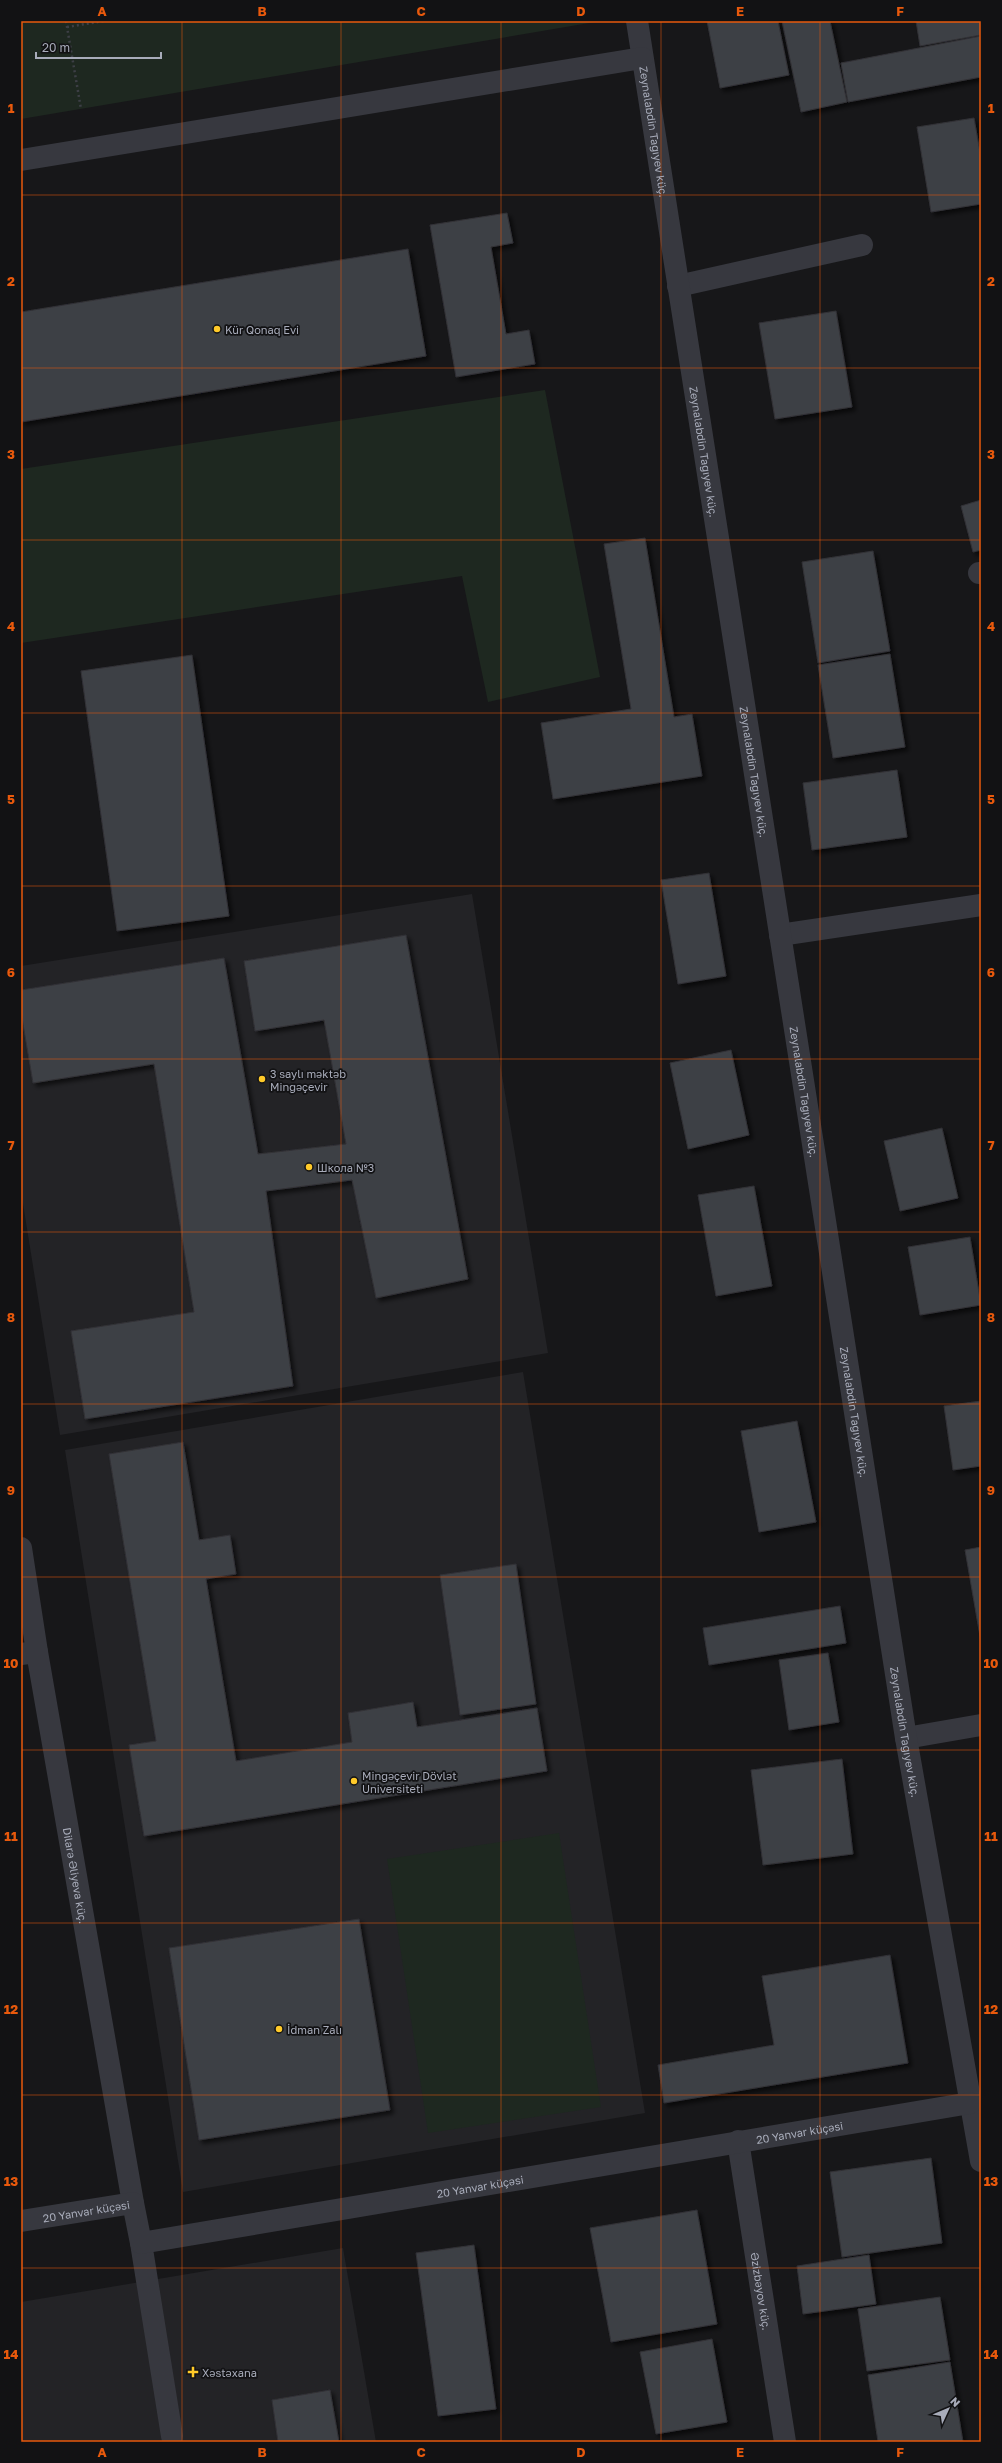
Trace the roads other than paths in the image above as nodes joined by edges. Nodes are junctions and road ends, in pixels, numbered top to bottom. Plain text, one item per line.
1 (636, 21) edge
2 (642, 58) junction
3 (21, 160) edge
4 (862, 245) dead end
5 (678, 286) junction
6 (981, 905) edge
7 (780, 934) junction
8 (21, 1548) edge
9 (29, 1653) edge
10 (981, 1725) edge
11 (906, 1738) junction
12 (970, 2103) junction
13 (738, 2141) junction
14 (981, 2161) edge
15 (133, 2203) junction
16 (21, 2220) edge
17 (141, 2242) junction
18 (172, 2436) dead end
19 (785, 2442) edge

1 - 2 street, Zeynalabdin Tağıyev küç.
2 - 3 street
2 - 5 street, Zeynalabdin Tağıyev küç.
4 - 5 street
5 - 7 street, Zeynalabdin Tağıyev küç.
6 - 7 street
7 - 11 street, Zeynalabdin Tağıyev küç.
8 - 9 street, Dilarə Əliyeva küç.
9 - 15 street, Dilarə Əliyeva küç.
10 - 11 street
11 - 12 street, Zeynalabdin Tağıyev küç.
12 - 13 street, 20 Yanvar küçəsi
12 - 14 street, Zeynalabdin Tağıyev küç.
13 - 17 street, 20 Yanvar küçəsi
13 - 19 street, Əzizbəyov küç.
15 - 16 street, 20 Yanvar küçəsi
15 - 17 street, 20 Yanvar küçəsi
17 - 18 street

